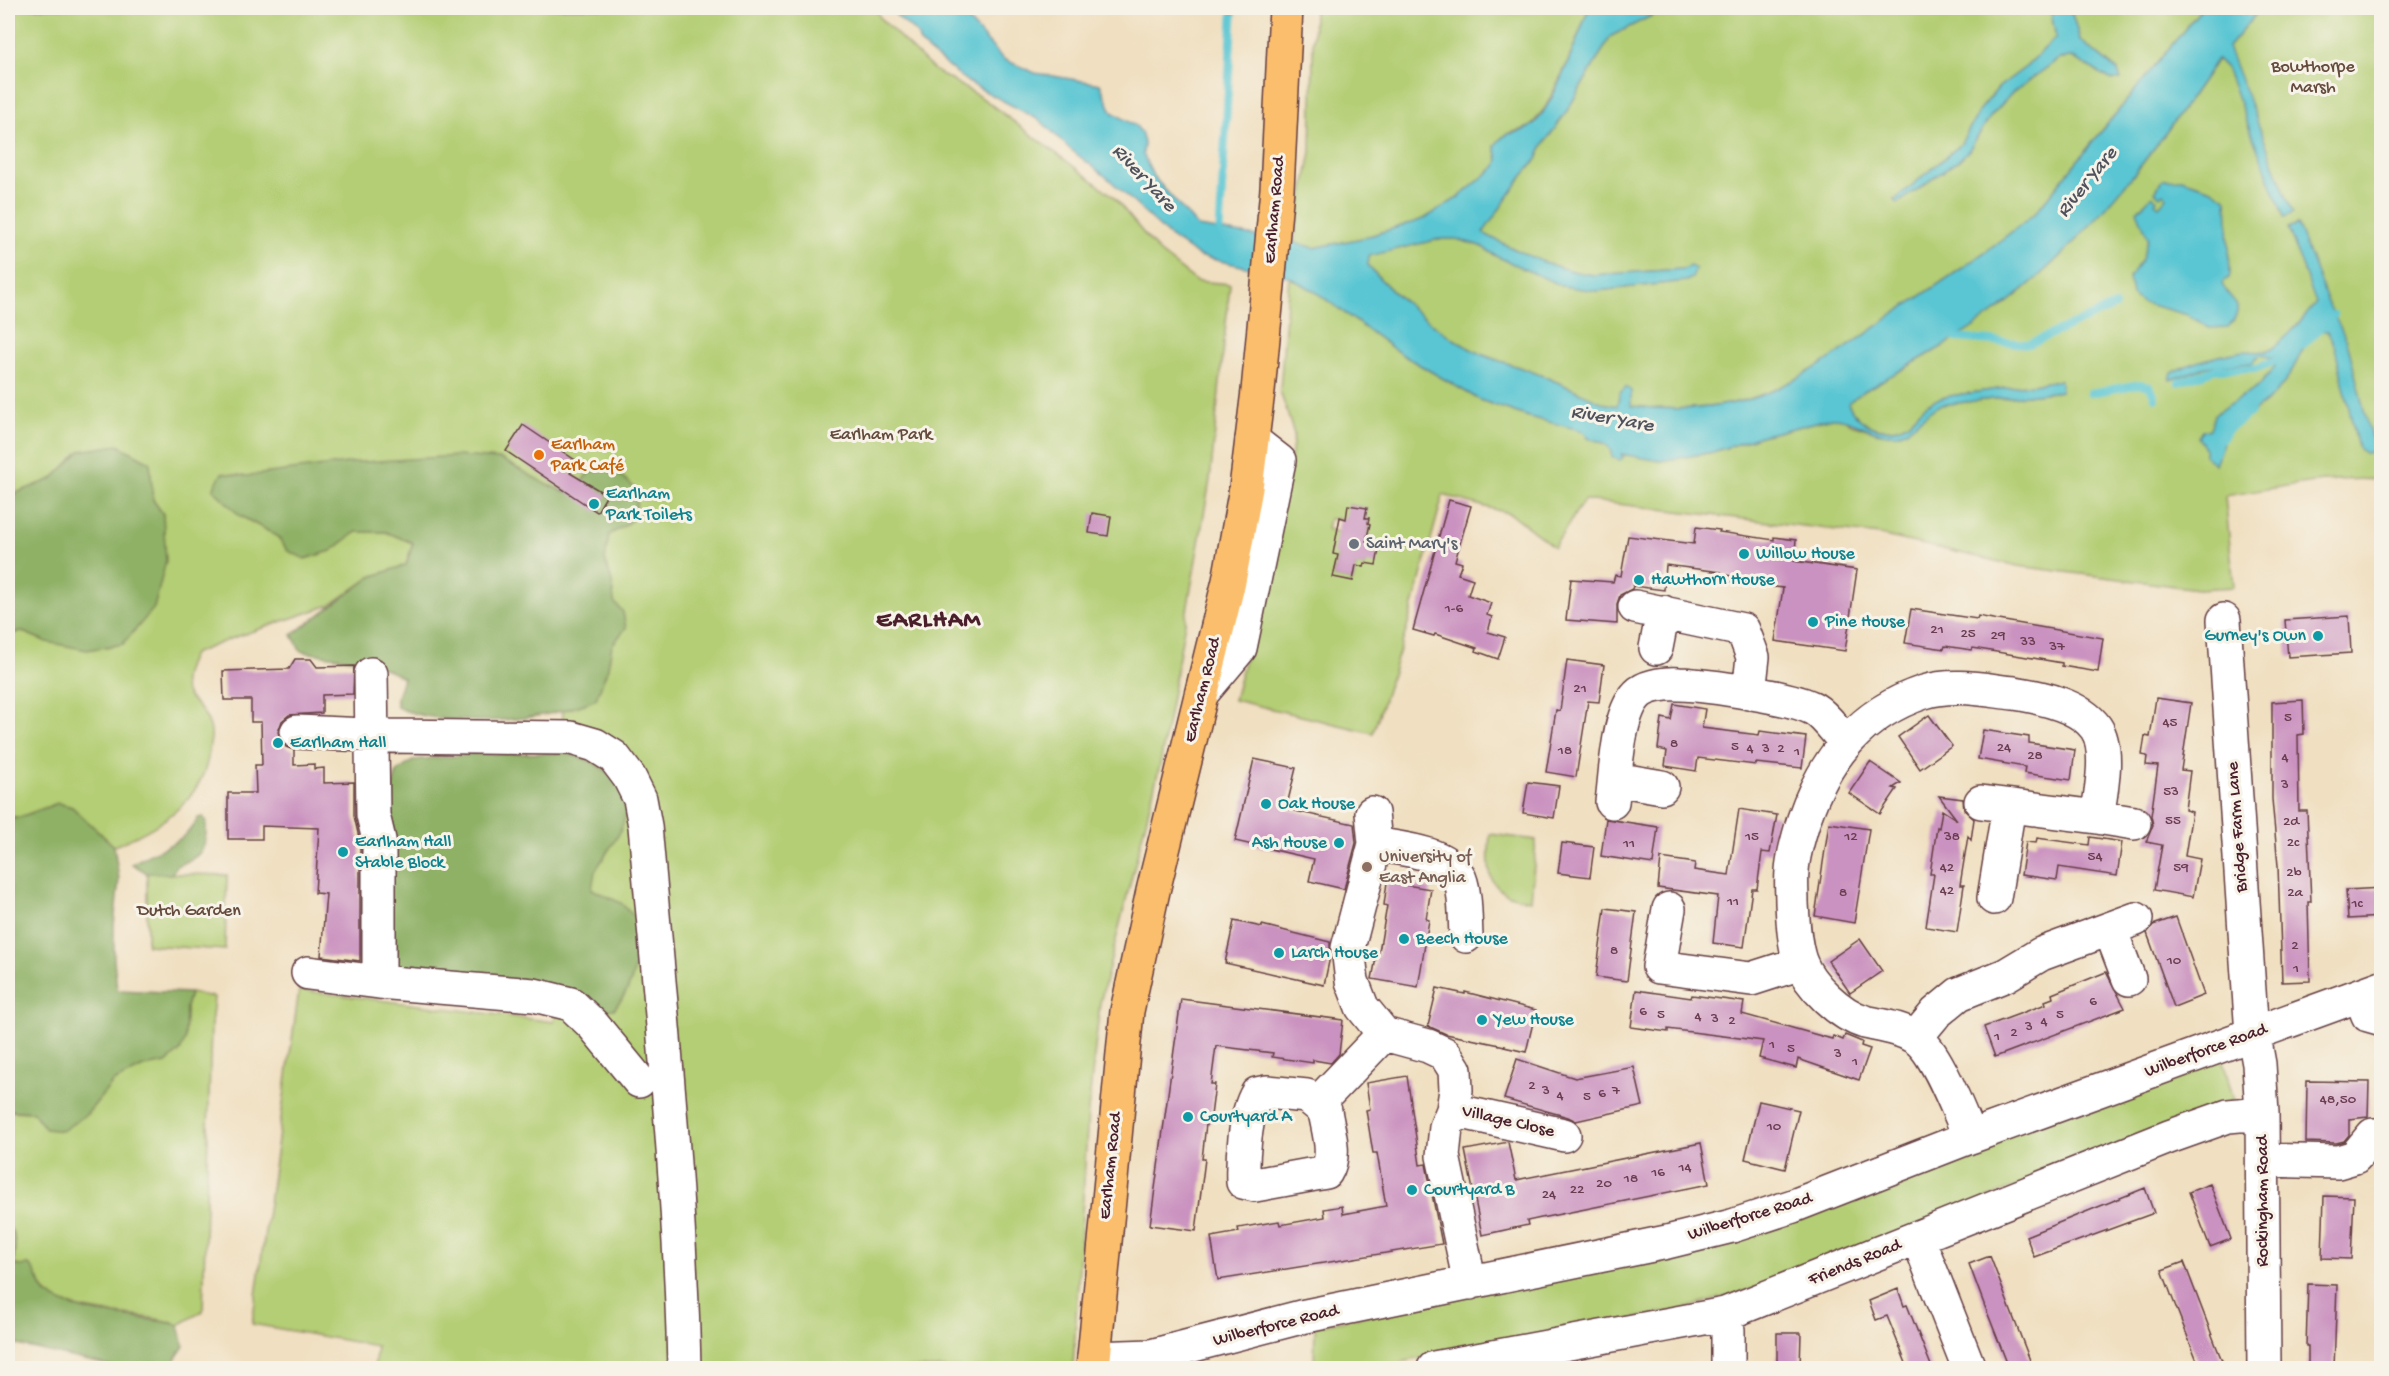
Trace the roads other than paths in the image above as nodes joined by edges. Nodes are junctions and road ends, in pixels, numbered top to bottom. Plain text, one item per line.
1 (1286, 8) edge
2 (2224, 620) dead end
3 (1656, 648) dead end
4 (371, 674) dead end
5 (1749, 693) junction
6 (297, 732) dead end
7 (372, 734) junction
8 (1846, 742) junction
9 (1662, 787) dead end
10 (2097, 817) junction
11 (2134, 823) dead end
12 (1994, 898) dead end
13 (1669, 909) dead end
14 (1466, 936) dead end
15 (1801, 963) junction
16 (308, 973) dead end
17 (2129, 979) dead end
18 (379, 982) junction
19 (2371, 991) edge
20 (2382, 1019) edge
21 (1384, 1034) junction
22 (2254, 1034) junction
23 (1916, 1037) junction
24 (667, 1062) junction
25 (639, 1081) junction
26 (1318, 1103) dead end
27 (1453, 1110) junction
28 (669, 1111) junction
29 (2262, 1113) junction
30 (1564, 1135) dead end
31 (2382, 1135) edge
32 (1970, 1137) junction
33 (2263, 1160) junction
34 (1918, 1238) junction
35 (1470, 1283) junction
36 (1725, 1314) junction
37 (1093, 1363) edge
38 (684, 1368) edge
39 (1434, 1368) edge
40 (1728, 1368) edge
41 (1969, 1368) edge
42 (2264, 1368) edge

1 - 37 main road, Earlham Road
2 - 22 street, Bridge Farm Lane
3 - 5 street
4 - 7 street
5 - 8 street
5 - 9 street
6 - 7 street
7 - 18 street
7 - 24 street
8 - 10 street
8 - 15 street
10 - 11 street
10 - 12 street
13 - 15 street
14 - 21 street
15 - 23 street
16 - 18 street
17 - 23 street
18 - 25 street
19 - 20 street
19 - 22 street, Wilberforce Road
21 - 26 street
21 - 27 street
22 - 29 street, Rockingham Road
22 - 32 street, Wilberforce Road
23 - 32 street
24 - 25 street
24 - 28 street
25 - 28 street
27 - 30 street, Village Close
27 - 35 street
28 - 38 street
29 - 33 street, Rockingham Road
29 - 34 street, Friends Road
31 - 33 street
32 - 35 street, Wilberforce Road
33 - 42 street, Rockingham Road
34 - 36 street, Friends Road
34 - 41 street
35 - 37 street, Wilberforce Road
36 - 39 street, Friends Road
36 - 40 street

